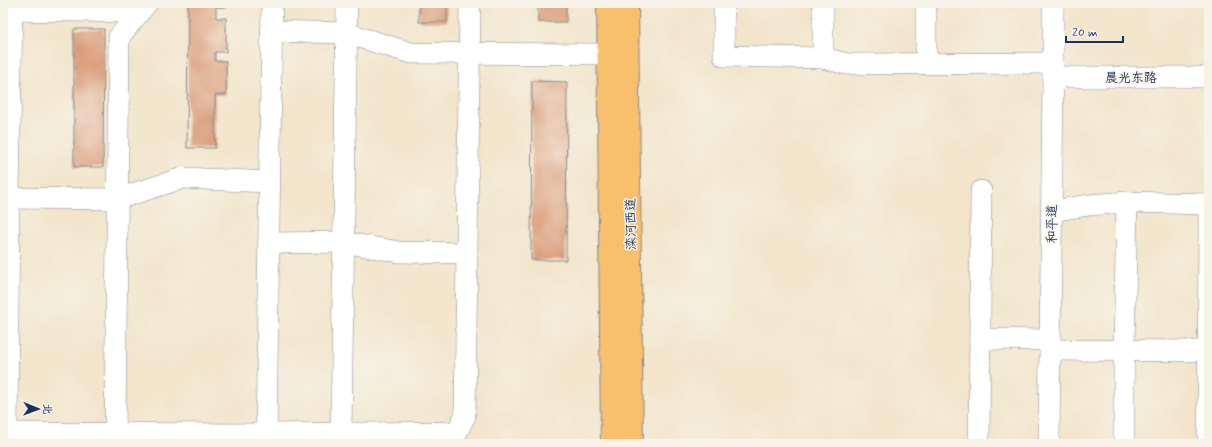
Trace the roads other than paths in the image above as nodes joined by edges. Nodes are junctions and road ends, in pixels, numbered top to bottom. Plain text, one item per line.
1 (272, 3) edge
2 (347, 3) edge
3 (470, 3) edge
4 (608, 3) edge
5 (627, 3) edge
6 (724, 3) edge
7 (823, 3) edge
8 (926, 3) edge
9 (1053, 3) edge
10 (9, 8) edge
11 (143, 8) edge
12 (271, 31) junction
13 (346, 33) junction
14 (469, 54) junction
15 (608, 54) junction
16 (823, 58) junction
17 (926, 63) junction
18 (1053, 70) junction
19 (1209, 77) edge
20 (269, 182) junction
21 (981, 191) dead end
22 (6, 198) edge
23 (117, 199) junction
24 (1127, 202) junction
25 (1209, 204) edge
26 (1052, 211) junction
27 (343, 242) junction
28 (269, 243) junction
29 (467, 253) junction
30 (980, 339) junction
31 (1050, 345) junction
32 (1124, 351) junction
33 (1209, 351) edge
34 (5, 433) edge
35 (115, 433) junction
36 (341, 433) junction
37 (266, 439) edge
38 (612, 444) edge
39 (632, 444) edge
40 (979, 444) edge
41 (1049, 444) edge
42 (1124, 444) edge
43 (1208, 444) edge

1 - 12 street
2 - 13 street
3 - 14 street
4 - 15 main road, 滦河西道
5 - 39 main road, 滦河西道
6 - 16 street, 晨光东路
7 - 16 street
8 - 17 street
9 - 18 street, 和平道
10 - 11 street
10 - 22 street
11 - 23 street
12 - 13 street
12 - 20 street
13 - 14 street
13 - 27 street
14 - 15 street
14 - 29 street
15 - 38 main road, 滦河西道
16 - 17 street, 晨光东路
17 - 18 street, 晨光东路
18 - 19 street, 晨光东路
18 - 26 street, 和平道
20 - 23 street
20 - 28 street
21 - 30 street
22 - 23 street
22 - 34 street
23 - 35 street
24 - 25 street
24 - 26 street
24 - 32 street
25 - 33 street
26 - 31 street, 和平道
27 - 28 street
27 - 29 street
27 - 36 street
28 - 37 street
29 - 36 street
30 - 31 street
30 - 40 street
31 - 32 street
31 - 41 street, 和平道
32 - 33 street
32 - 42 street
33 - 43 street
34 - 35 street
35 - 37 street
36 - 37 street

